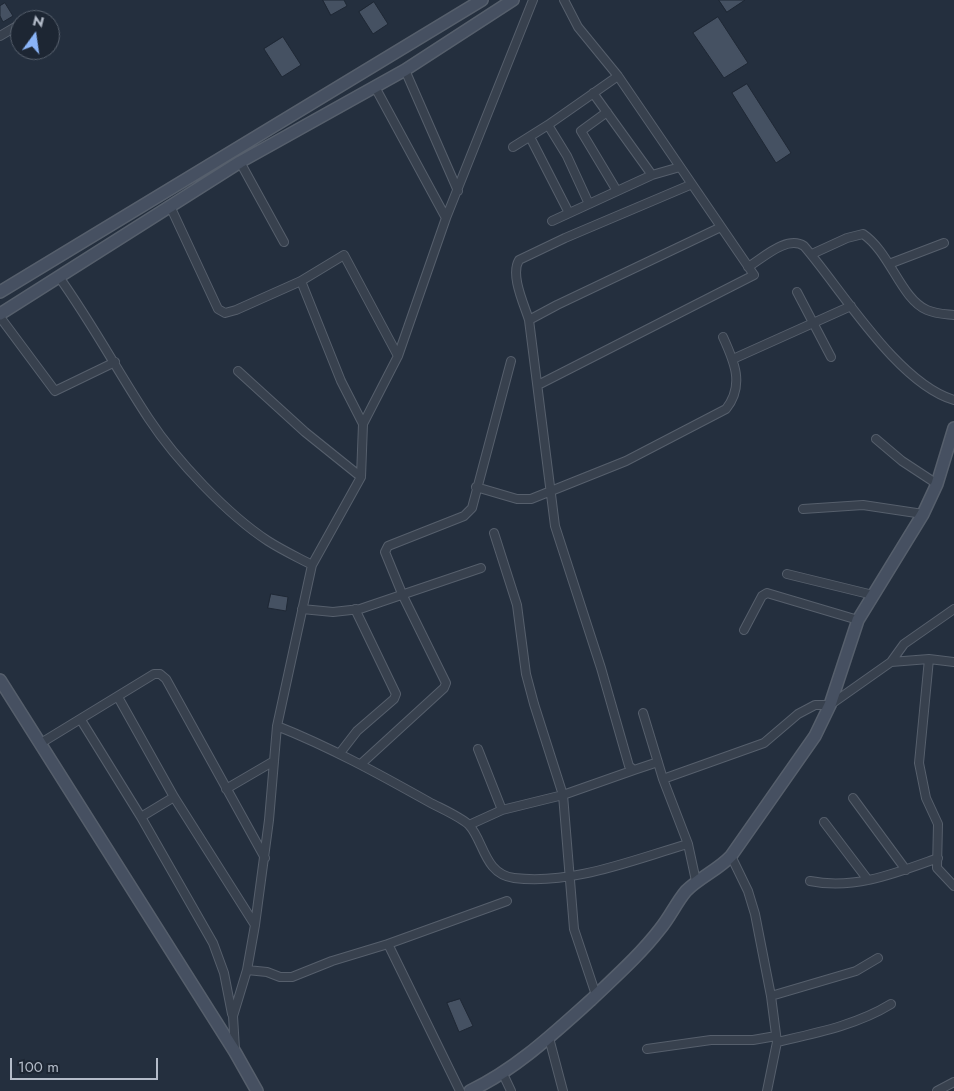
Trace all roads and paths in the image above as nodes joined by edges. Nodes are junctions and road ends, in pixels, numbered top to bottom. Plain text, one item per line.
1 (482, 0) edge
2 (514, 0) edge
3 (533, 0) edge
4 (564, 0) edge
5 (406, 70) junction
6 (618, 76) junction
7 (375, 87) junction
8 (593, 93) junction
9 (607, 112) junction
10 (548, 125) junction
11 (530, 137) junction
12 (512, 146) dead end
13 (240, 162) junction
14 (680, 167) junction
15 (652, 175) junction
16 (690, 185) junction
17 (458, 191) junction
18 (617, 191) junction
19 (589, 204) junction
20 (170, 206) junction
21 (569, 213) junction
22 (446, 218) junction
23 (552, 221) dead end
24 (721, 227) junction
25 (284, 242) dead end
26 (944, 243) dead end
27 (812, 254) junction
28 (889, 264) junction
29 (748, 267) junction
30 (59, 278) junction
31 (301, 281) junction
32 (0, 292) edge
33 (798, 292) dead end
34 (851, 306) junction
35 (0, 315) edge
36 (954, 315) edge
37 (529, 320) junction
38 (814, 323) junction
39 (723, 337) dead end
40 (398, 356) junction
41 (831, 357) dead end
42 (733, 359) junction
43 (511, 361) dead end
44 (115, 362) junction
45 (238, 371) dead end
46 (538, 385) junction
47 (954, 400) edge
48 (363, 424) junction
49 (954, 428) edge
50 (876, 440) dead end
51 (361, 477) junction
52 (937, 484) junction
53 (476, 487) junction
54 (550, 491) junction
55 (803, 508) dead end
56 (922, 514) junction
57 (494, 533) dead end
58 (312, 565) junction
59 (481, 568) dead end
60 (787, 574) dead end
61 (873, 595) junction
62 (403, 596) junction
63 (302, 609) junction
64 (355, 609) junction
65 (954, 609) edge
66 (858, 620) junction
67 (744, 630) dead end
68 (929, 660) junction
69 (891, 662) junction
70 (954, 662) edge
71 (0, 680) edge
72 (118, 697) junction
73 (830, 705) junction
74 (643, 713) dead end
75 (81, 720) junction
76 (276, 726) junction
77 (41, 743) junction
78 (478, 748) dead end
79 (340, 753) junction
80 (274, 761) junction
81 (658, 762) junction
82 (362, 764) junction
83 (634, 770) junction
84 (663, 779) junction
85 (226, 789) junction
86 (563, 795) junction
87 (174, 796) junction
88 (853, 798) dead end
89 (502, 810) junction
90 (141, 817) junction
91 (824, 822) dead end
92 (469, 825) junction
93 (688, 844) junction
94 (731, 856) junction
95 (265, 858) junction
96 (938, 858) junction
97 (906, 870) junction
98 (569, 877) junction
99 (868, 880) junction
100 (696, 881) junction
101 (810, 881) dead end
102 (954, 886) edge
103 (507, 901) dead end
104 (255, 925) junction
105 (388, 944) junction
106 (878, 958) dead end
107 (247, 970) junction
108 (596, 995) junction
109 (771, 996) junction
110 (891, 1004) dead end
111 (233, 1016) junction
112 (549, 1038) junction
113 (777, 1039) junction
114 (647, 1049) dead end
115 (236, 1052) junction
116 (503, 1074) junction
117 (954, 1082) edge
118 (257, 1091) edge
119 (460, 1091) edge
120 (470, 1091) edge
121 (511, 1091) edge
122 (563, 1091) edge
123 (766, 1091) edge
124 (937, 1091) edge

1 - 32 main road
2 - 5 main road
3 - 17 street
4 - 6 street
5 - 7 main road
5 - 17 street
6 - 8 street
6 - 14 street
7 - 13 main road
7 - 22 street
8 - 9 street
8 - 10 street
9 - 15 street
9 - 18 street
10 - 11 street
10 - 19 street
11 - 12 street
11 - 21 street
13 - 20 main road
13 - 25 street
14 - 15 street
14 - 16 street
15 - 18 street
16 - 24 street
16 - 37 street
17 - 22 street
18 - 19 street
19 - 21 street
20 - 30 main road
20 - 31 street
21 - 23 street
22 - 40 street
24 - 29 street
24 - 37 street
26 - 28 street
27 - 28 street
27 - 29 street
27 - 34 street
28 - 36 street
29 - 46 street
30 - 35 main road
30 - 44 street
31 - 40 street
31 - 48 street
33 - 38 street
34 - 38 street
34 - 47 street
35 - 44 street
37 - 46 street
38 - 41 street
38 - 42 street
39 - 42 street
40 - 48 street
42 - 54 street
43 - 53 street
44 - 58 street
45 - 51 street
46 - 54 street
48 - 51 street
49 - 52 main road
50 - 52 street
51 - 58 street
52 - 56 main road
53 - 54 street
53 - 62 street
54 - 83 street
55 - 56 street
56 - 61 main road
57 - 86 street
58 - 63 street
59 - 62 street
60 - 61 street
61 - 66 main road
62 - 64 street
62 - 82 street
63 - 64 street
63 - 76 street
64 - 79 street
65 - 69 street
66 - 67 street
66 - 73 main road
68 - 69 street
68 - 70 street
68 - 96 street
69 - 73 street
71 - 77 main road
72 - 75 street
72 - 85 street
72 - 87 street
73 - 84 street
73 - 94 main road
74 - 81 street
75 - 77 street
75 - 90 street
76 - 79 street
76 - 80 street
77 - 115 main road
78 - 89 street
79 - 82 street
80 - 85 street
80 - 95 street
81 - 83 street
81 - 84 street
82 - 92 street
83 - 86 street
84 - 93 street
85 - 95 street
86 - 89 street
86 - 98 street
87 - 90 street
87 - 104 street
88 - 97 street
89 - 92 street
90 - 111 street
91 - 99 street
92 - 98 street
93 - 98 street
93 - 100 street
94 - 100 main road
94 - 109 street
95 - 104 street
96 - 97 street
96 - 102 street
97 - 99 street
98 - 108 street
99 - 101 street
100 - 108 main road
103 - 105 street
104 - 107 street
105 - 107 street
105 - 119 street
106 - 109 street
107 - 111 street
108 - 112 main road
109 - 113 street
110 - 113 street
111 - 115 street
112 - 116 main road
112 - 122 street
113 - 114 street
113 - 123 street
115 - 118 main road
116 - 120 main road
116 - 121 street
117 - 124 street

